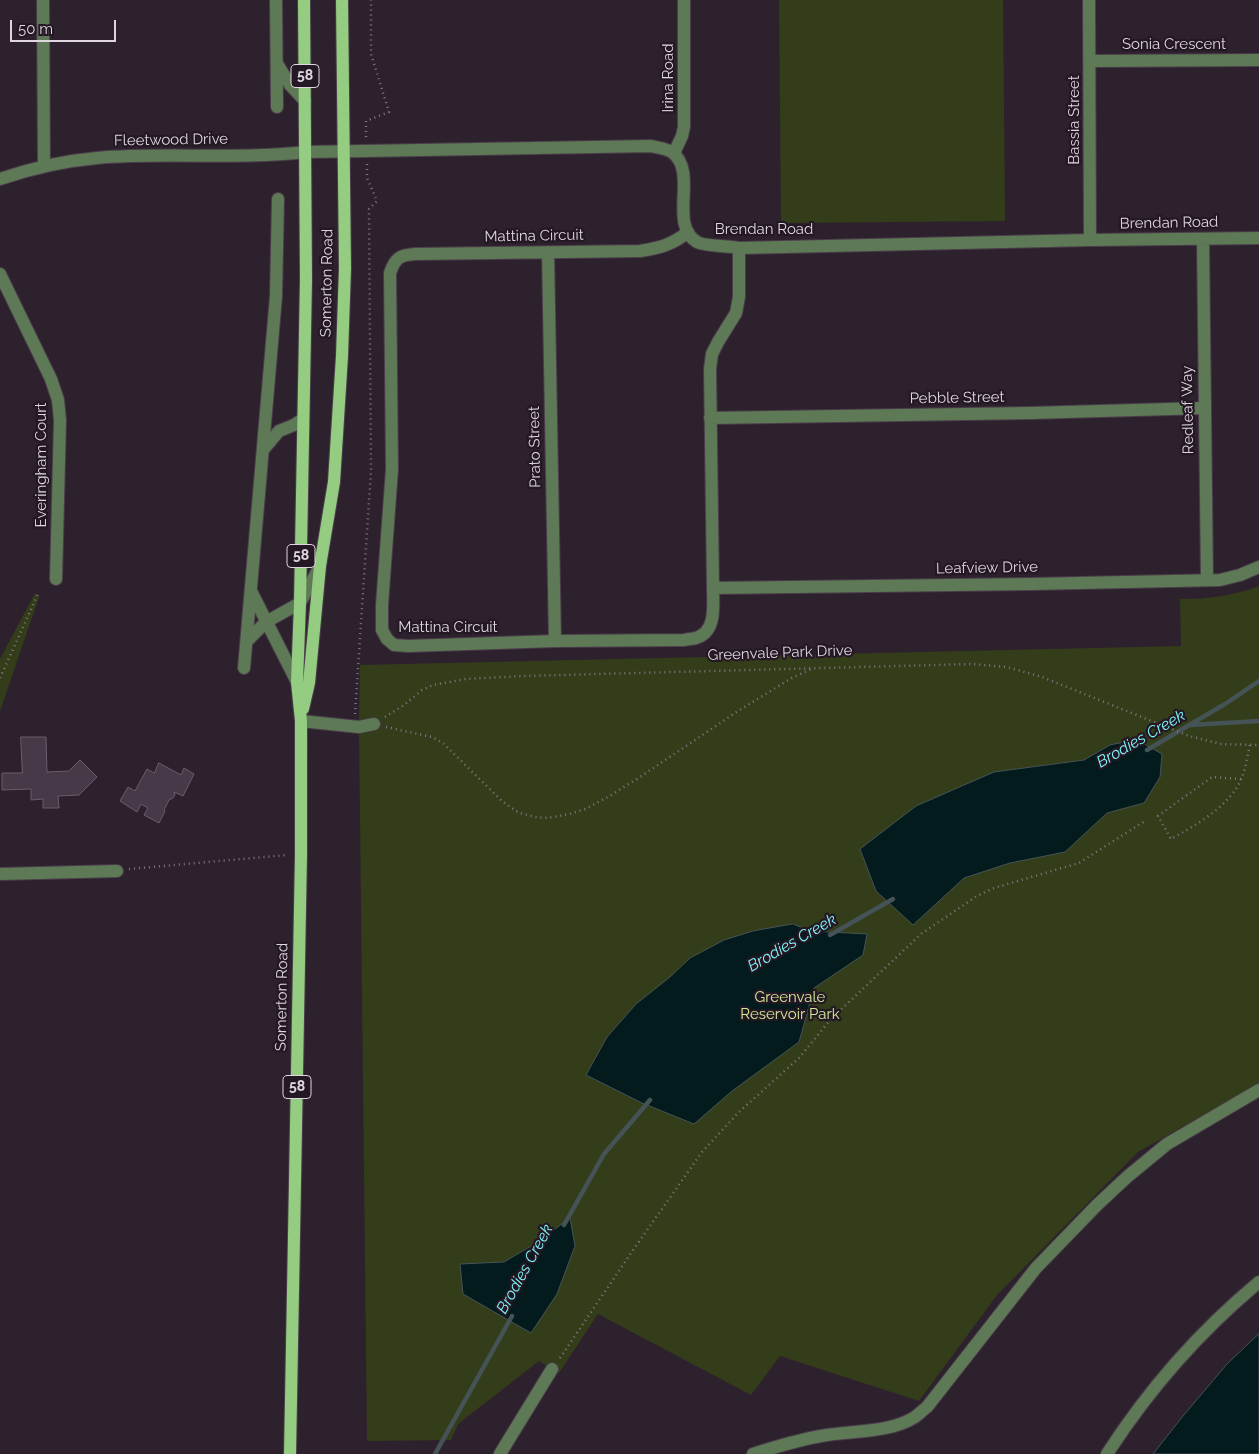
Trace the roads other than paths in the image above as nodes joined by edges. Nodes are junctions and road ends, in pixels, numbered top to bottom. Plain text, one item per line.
1 (43, 0) edge
2 (276, 0) edge
3 (304, 0) edge
4 (342, 0) edge
5 (684, 0) edge
6 (1089, 0) edge
7 (1259, 60) edge
8 (1090, 61) junction
9 (277, 63) junction
10 (305, 101) junction
11 (277, 107) dead end
12 (344, 151) junction
13 (306, 152) junction
14 (674, 153) junction
15 (44, 166) junction
16 (0, 178) edge
17 (278, 199) dead end
18 (688, 232) junction
19 (1259, 238) edge
20 (1203, 239) junction
21 (1090, 240) junction
22 (739, 248) junction
23 (548, 252) junction
24 (0, 274) edge
25 (1204, 408) junction
26 (303, 418) junction
27 (710, 418) junction
28 (263, 450) junction
29 (320, 566) junction
30 (1259, 567) edge
31 (56, 580) dead end
32 (1207, 580) junction
33 (714, 588) junction
34 (251, 590) junction
35 (300, 603) junction
36 (266, 622) junction
37 (246, 641) junction
38 (555, 642) junction
39 (244, 668) dead end
40 (297, 682) junction
41 (301, 721) junction
42 (374, 724) road end
43 (116, 871) road end
44 (0, 874) edge
45 (1259, 1090) edge
46 (1259, 1282) edge
47 (552, 1369) road end
48 (290, 1454) edge
49 (500, 1454) edge
50 (754, 1454) edge
51 (1107, 1454) edge

1 - 15 street
2 - 9 street
3 - 10 main road, Somerton Road / 58
4 - 12 main road, Somerton Road
5 - 14 street, Irina Road
6 - 8 street, Bassia Street
7 - 8 street, Sonia Crescent
8 - 21 street, Bassia Street
9 - 10 street
9 - 11 street
10 - 13 main road, Somerton Road / 58
12 - 13 street, Fleetwood Drive
12 - 14 street
12 - 29 main road, Somerton Road
13 - 15 street, Fleetwood Drive
13 - 26 main road, Somerton Road / 58
14 - 18 street
15 - 16 street, Fleetwood Drive
17 - 28 street
18 - 22 street, Brendan Road
18 - 23 street, Mattina Circuit
19 - 20 street, Brendan Road
20 - 21 street, Brendan Road
20 - 25 street, Redleaf Way
21 - 22 street, Brendan Road
22 - 27 street, Mattina Circuit
23 - 38 street, Prato Street
23 - 38 street, Mattina Circuit
24 - 31 street, Everingham Court
25 - 27 street, Pebble Street
25 - 32 street, Redleaf Way
26 - 28 street
26 - 35 main road, Somerton Road / 58
27 - 33 street, Mattina Circuit
28 - 34 street
29 - 35 street, Somerton Road
29 - 41 main road, Somerton Road
30 - 32 street, Leafview Drive
32 - 33 street, Leafview Drive
33 - 38 street, Mattina Circuit
34 - 36 street, Somerton Road
34 - 37 street
35 - 36 street
35 - 40 main road, Somerton Road / 58
36 - 37 street
36 - 40 street, Somerton Road
37 - 39 street
40 - 41 main road, Somerton Road / 58
41 - 42 street
41 - 48 main road, Somerton Road / 58
43 - 44 street
45 - 50 street
46 - 51 street
47 - 49 street

